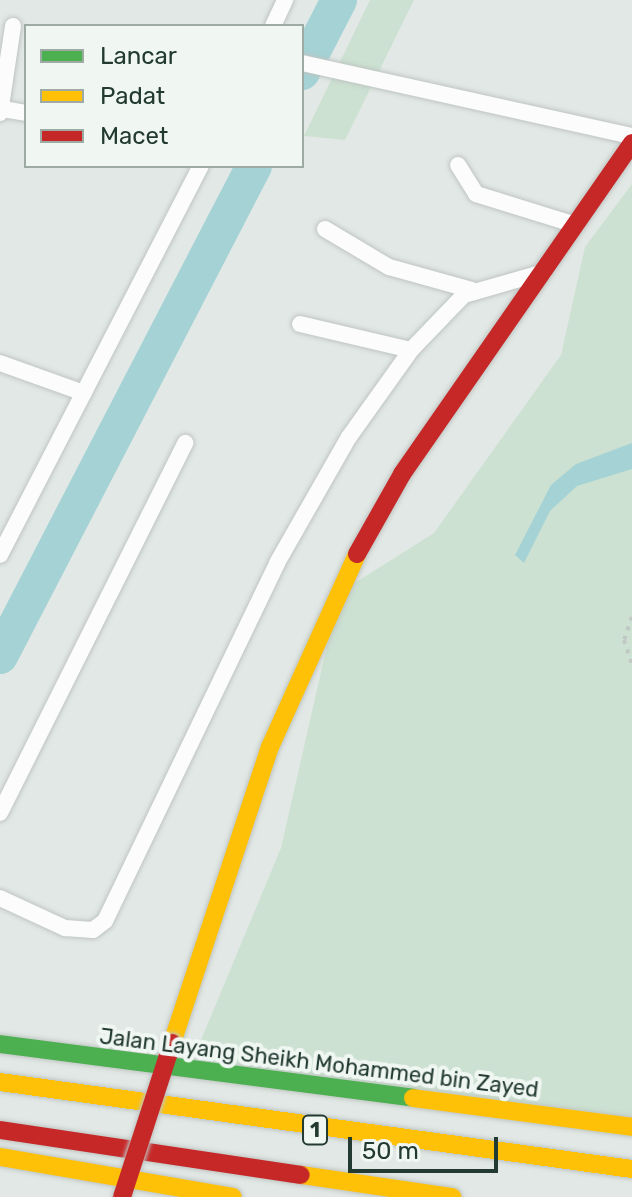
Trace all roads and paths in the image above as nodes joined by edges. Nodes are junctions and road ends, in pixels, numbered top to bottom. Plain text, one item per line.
1 (285, 0) edge
2 (274, 24) edge
3 (13, 26) edge
4 (304, 63) edge
5 (1, 111) edge
6 (24, 113) edge
7 (632, 136) edge
8 (632, 143) edge
9 (458, 165) dead end
10 (200, 168) edge
11 (576, 225) junction
12 (325, 229) dead end
13 (544, 272) junction
14 (472, 290) junction
15 (300, 324) dead end
16 (411, 350) junction
17 (0, 363) edge
18 (84, 393) junction
19 (185, 443) dead end
20 (0, 555) edge
21 (632, 617) edge
22 (632, 665) edge
23 (0, 813) edge
24 (0, 898) edge
25 (0, 1044) edge
26 (0, 1082) edge
27 (632, 1127) edge
28 (0, 1132) edge
29 (0, 1157) edge
30 (632, 1169) edge
31 (122, 1197) edge
32 (233, 1197) edge
33 (452, 1197) edge

1 - 2 street
3 - 5 street
4 - 7 street
5 - 6 street
8 - 11 main road
9 - 11 street
10 - 18 street
11 - 13 main road
12 - 14 street
13 - 14 street
13 - 31 main road, bridge
14 - 16 street
15 - 16 street
16 - 24 street
17 - 18 street
18 - 20 street
19 - 23 street
21 - 22 path
25 - 27 main road, Jalan Layang Sheikh Mohammed bin Zayed / 1, bridge
26 - 30 main road, 1
28 - 33 main road, 1
29 - 32 main road, bridge

